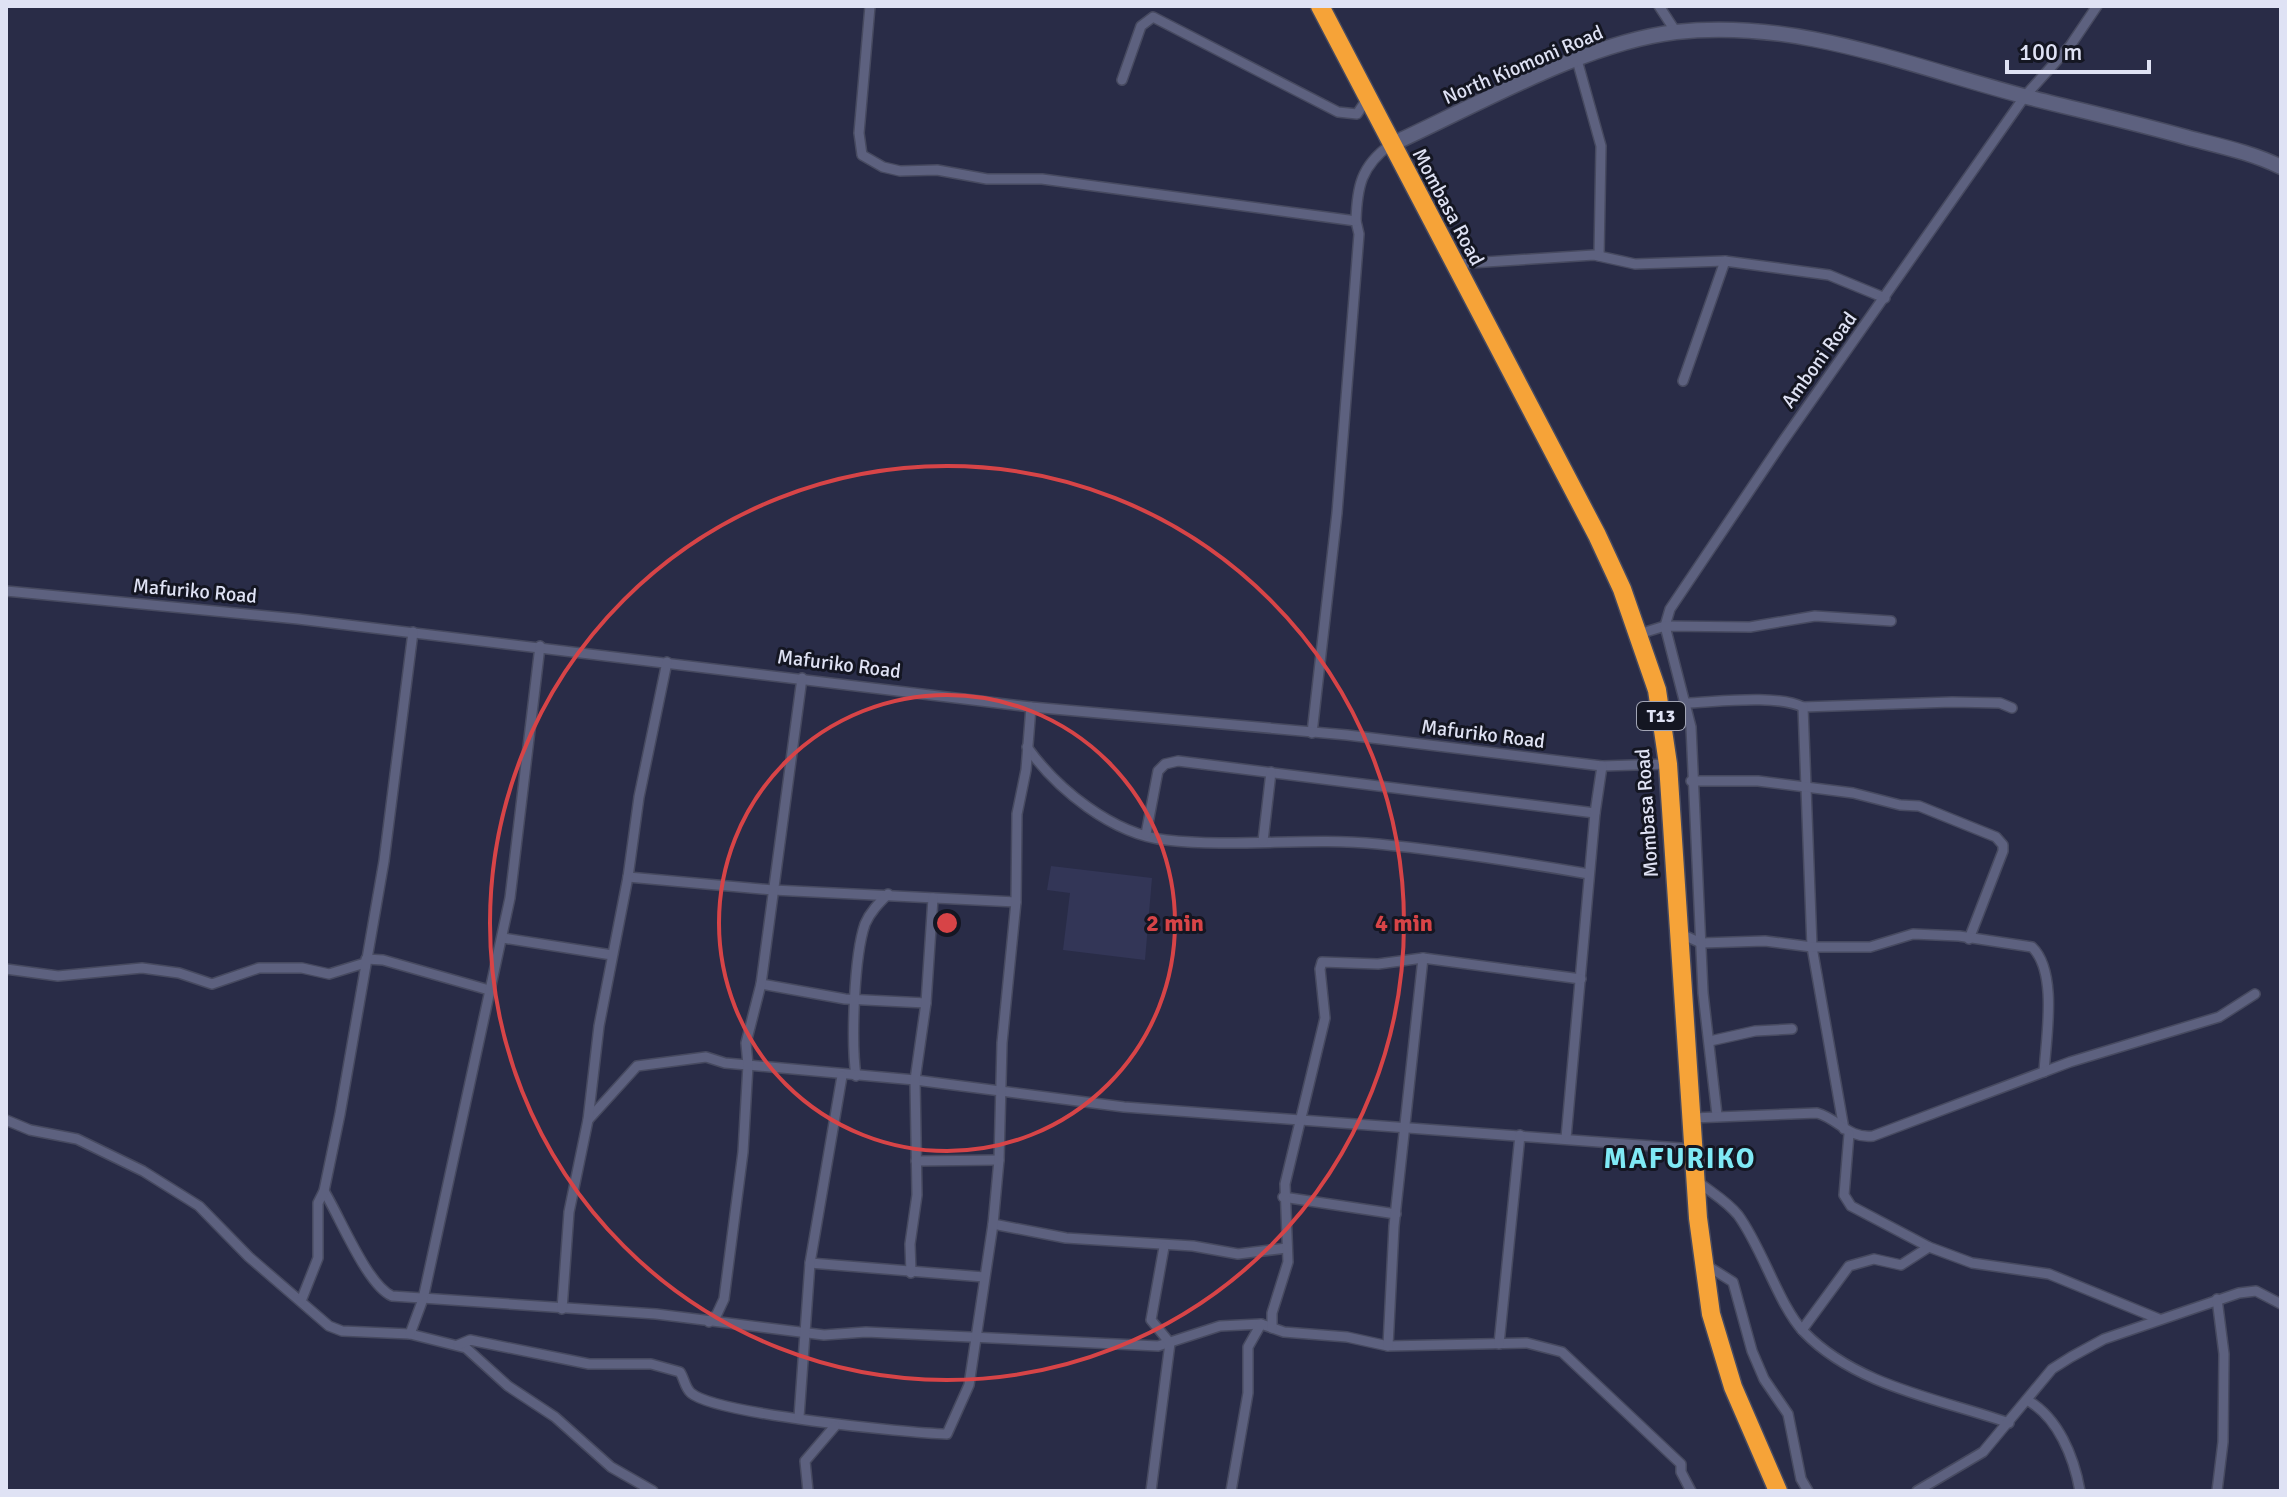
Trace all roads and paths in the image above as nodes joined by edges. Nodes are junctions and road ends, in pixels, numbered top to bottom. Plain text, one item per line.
1 (870, 6) edge
2 (1320, 6) edge
3 (1659, 6) edge
4 (2097, 6) edge
5 (1676, 32) junction
6 (1577, 60) junction
7 (1122, 80) dead end
8 (2025, 96) junction
9 (1367, 99) junction
10 (1390, 145) junction
11 (2281, 167) edge
12 (1356, 221) junction
13 (1599, 256) junction
14 (1725, 261) junction
15 (1454, 264) junction
16 (1885, 298) junction
17 (1683, 381) dead end
18 (6, 591) edge
19 (1891, 621) dead end
20 (1665, 626) junction
21 (413, 632) junction
22 (1639, 634) junction
23 (540, 646) junction
24 (667, 662) junction
25 (802, 678) junction
26 (1685, 703) junction
27 (1031, 707) junction
28 (1803, 707) junction
29 (2012, 708) dead end
30 (1312, 733) junction
31 (1027, 747) junction
32 (1668, 764) junction
33 (1602, 766) junction
34 (1271, 772) junction
35 (1691, 781) junction
36 (1806, 786) junction
37 (1595, 813) junction
38 (1146, 834) junction
39 (1263, 841) junction
40 (1589, 874) junction
41 (628, 877) junction
42 (773, 890) junction
43 (888, 894) junction
44 (933, 898) junction
45 (1016, 902) junction
46 (1676, 932) junction
47 (503, 938) junction
48 (1969, 939) junction
49 (1701, 943) junction
50 (1812, 947) junction
51 (612, 955) junction
52 (1423, 958) junction
53 (366, 961) junction
54 (6, 969) edge
55 (1581, 979) junction
56 (761, 984) junction
57 (489, 990) junction
58 (2255, 994) dead end
59 (857, 997) junction
60 (926, 1003) junction
61 (1792, 1029) dead end
62 (1710, 1041) junction
63 (748, 1065) junction
64 (2044, 1072) junction
65 (842, 1076) junction
66 (856, 1076) junction
67 (915, 1080) junction
68 (1001, 1091) junction
69 (1717, 1115) junction
70 (1301, 1118) junction
71 (1692, 1118) junction
72 (6, 1120) edge
73 (588, 1120) junction
74 (1404, 1127) junction
75 (1847, 1131) junction
76 (1520, 1135) junction
77 (1566, 1138) junction
78 (1694, 1149) junction
79 (999, 1160) junction
80 (916, 1161) junction
81 (1696, 1179) junction
82 (324, 1191) junction
83 (1283, 1197) junction
84 (1396, 1214) junction
85 (993, 1224) junction
86 (1164, 1247) junction
87 (1929, 1247) junction
88 (1287, 1248) junction
89 (810, 1263) junction
90 (1704, 1263) junction
91 (911, 1273) junction
92 (984, 1277) junction
93 (423, 1299) junction
94 (2217, 1299) junction
95 (301, 1301) junction
96 (2281, 1304) edge
97 (562, 1309) junction
98 (2159, 1319) junction
99 (709, 1322) junction
100 (1261, 1324) junction
101 (1272, 1328) junction
102 (1802, 1330) junction
103 (804, 1332) junction
104 (410, 1334) junction
105 (976, 1339) junction
106 (1170, 1343) junction
107 (1499, 1344) junction
108 (458, 1345) junction
109 (1388, 1346) junction
110 (2027, 1400) junction
111 (799, 1417) junction
112 (2009, 1423) junction
113 (835, 1426) junction
114 (2079, 1488) edge
115 (653, 1491) edge
116 (808, 1491) edge
117 (1151, 1491) edge
118 (1231, 1491) edge
119 (1691, 1491) edge
120 (1778, 1491) edge
121 (1808, 1491) edge
122 (1917, 1491) edge
123 (2090, 1491) edge
124 (2217, 1491) edge

1 - 12 street
2 - 9 highway, Mombasa Road / T13
3 - 5 street
4 - 8 street, Amboni Road
5 - 6 main road, North Kiomoni Road
5 - 8 main road, North Kiomoni Road
6 - 10 main road, North Kiomoni Road
6 - 13 street
7 - 9 street
8 - 11 main road, North Kiomoni Road
8 - 16 street, Amboni Road
9 - 10 highway, Mombasa Road / T13
10 - 12 street
10 - 15 highway, Mombasa Road / T13
12 - 30 street
13 - 14 street
13 - 15 street
14 - 16 street
14 - 17 street
15 - 22 highway, Mombasa Road / T13
16 - 20 street, Amboni Road
18 - 21 street, Mafuriko Road
19 - 20 street
20 - 22 street
20 - 26 street
21 - 23 street, Mafuriko Road
21 - 53 street
22 - 32 highway, Mombasa Road / T13
23 - 24 street, Mafuriko Road
23 - 47 street
24 - 25 street, Mafuriko Road
24 - 41 street
25 - 27 street, Mafuriko Road
25 - 42 street
26 - 28 street
26 - 35 street
27 - 30 street, Mafuriko Road
27 - 31 street
28 - 29 street
28 - 36 street
30 - 33 street, Mafuriko Road
31 - 38 street
31 - 45 street
32 - 33 street, Mafuriko Road
32 - 46 highway, Mombasa Road / T13
33 - 37 street
34 - 37 street
34 - 38 street
34 - 39 street
35 - 36 street
35 - 49 street
36 - 48 street
36 - 50 street
37 - 40 street
38 - 39 street
39 - 40 street
40 - 55 street
41 - 42 street
41 - 51 street
42 - 43 street
42 - 56 street
43 - 44 street
43 - 59 street
44 - 45 street
44 - 60 street
45 - 68 street
46 - 49 street
46 - 71 highway, Mombasa Road / T13
47 - 51 street
47 - 57 street
48 - 50 street
48 - 64 street
49 - 50 street
49 - 62 street
50 - 75 street
51 - 73 street
52 - 55 street
52 - 70 street
52 - 74 street
53 - 54 street
53 - 57 street
53 - 82 street
55 - 77 street
56 - 59 street
56 - 63 street
57 - 93 street
58 - 64 street
59 - 60 street
59 - 66 street
60 - 67 street
61 - 62 street
62 - 69 street
63 - 65 street
63 - 73 street
63 - 99 street
64 - 75 street
65 - 66 street
65 - 89 street
66 - 67 street
67 - 68 street
67 - 80 street
68 - 70 street
68 - 79 street
69 - 71 street
69 - 75 street
70 - 74 street
70 - 83 street
71 - 78 highway, Mombasa Road / T13
72 - 95 street
73 - 97 street
74 - 76 street
74 - 84 street
75 - 87 street
76 - 77 street
76 - 107 street
77 - 78 street
78 - 81 highway, Mombasa Road / T13
79 - 80 street
79 - 85 street
80 - 91 street
81 - 90 highway, Mombasa Road / T13
81 - 102 street
82 - 93 street
82 - 95 street
83 - 84 street
83 - 88 street
84 - 109 street
85 - 86 street
85 - 92 street
86 - 88 street
86 - 106 street
87 - 98 street
87 - 102 street
88 - 101 street
89 - 91 street
89 - 103 street
90 - 120 highway, Mombasa Road / T13
90 - 121 street
91 - 92 street
92 - 105 street
93 - 97 street
93 - 104 street
94 - 96 street
94 - 98 street
94 - 124 street
95 - 104 street
97 - 99 street
98 - 110 street
99 - 103 street
100 - 101 street
100 - 106 street
100 - 118 street
101 - 109 street
102 - 112 street
103 - 105 street
103 - 111 street
104 - 108 street
105 - 106 street
105 - 113 street
106 - 117 street
107 - 109 street
107 - 119 street
108 - 111 street
108 - 115 street
110 - 112 street
110 - 114 street
111 - 113 street
112 - 122 street
113 - 116 street
114 - 123 street

